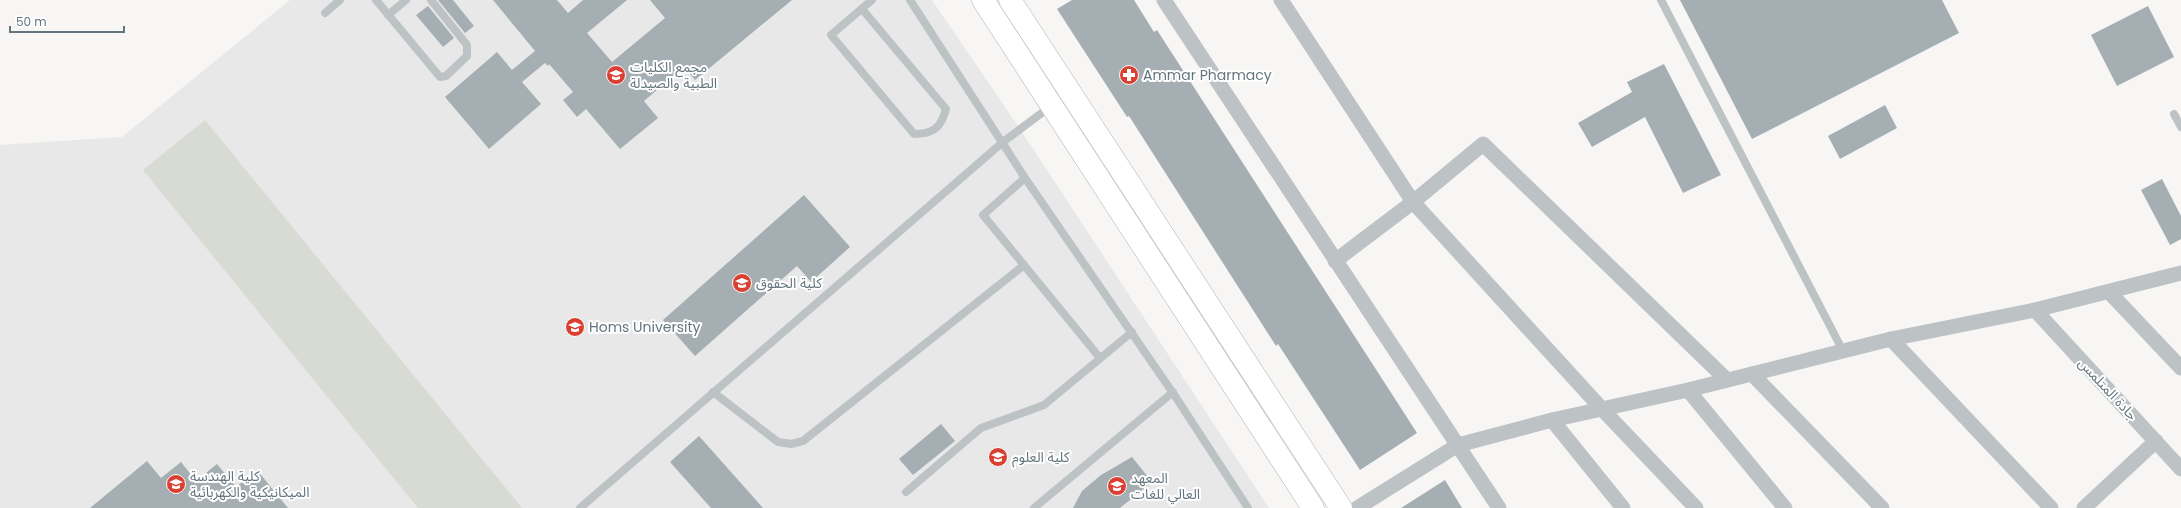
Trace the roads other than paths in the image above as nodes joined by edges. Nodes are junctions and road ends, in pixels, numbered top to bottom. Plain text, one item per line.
1 (340, 0) edge
2 (376, 0) edge
3 (406, 0) edge
4 (431, 0) edge
5 (872, 0) edge
6 (910, 0) edge
7 (983, 0) edge
8 (1010, 0) edge
9 (1164, 0) edge
10 (1281, 0) edge
11 (1661, 0) edge
12 (862, 9) junction
13 (325, 13) dead end
14 (388, 15) junction
15 (1052, 105) junction
16 (2174, 114) dead end
17 (2181, 127) edge
18 (1002, 142) junction
19 (1025, 178) junction
20 (1413, 202) junction
21 (1335, 261) junction
22 (1024, 265) junction
23 (2181, 273) edge
24 (2109, 292) junction
25 (2035, 310) junction
26 (1132, 332) junction
27 (1891, 339) junction
28 (1843, 351) junction
29 (1100, 358) junction
30 (2181, 368) edge
31 (1752, 374) junction
32 (1727, 380) junction
33 (1688, 390) junction
34 (713, 392) junction
35 (1173, 392) junction
36 (1602, 409) junction
37 (1552, 420) junction
38 (2156, 441) junction
39 (1458, 445) junction
40 (2181, 469) edge
41 (906, 492) dead end
42 (580, 508) edge
43 (1034, 508) edge
44 (1248, 508) edge
45 (1313, 508) edge
46 (1341, 508) edge
47 (1357, 508) edge
48 (1499, 508) edge
49 (1623, 508) edge
50 (1696, 508) edge
51 (1785, 508) edge
52 (1882, 508) edge
53 (2051, 508) edge
54 (2084, 508) edge

1 - 13 lane
2 - 14 lane
3 - 14 lane
4 - 14 lane
5 - 12 lane
6 - 18 lane
7 - 15 highway
8 - 46 highway
9 - 21 street
10 - 20 street
11 - 28 lane
12 - 12 lane
15 - 18 lane
15 - 45 highway
16 - 17 lane
18 - 19 lane
18 - 34 lane
19 - 22 lane
19 - 26 lane
20 - 21 street
20 - 32 street
20 - 36 street
21 - 39 street
22 - 29 lane
22 - 34 lane
23 - 24 street
24 - 25 street
24 - 30 street
25 - 27 street
25 - 38 street, جادة المتلمس
26 - 29 lane
26 - 35 lane
27 - 28 street
27 - 53 street
28 - 31 street
29 - 41 lane
31 - 32 street
31 - 52 street
32 - 33 street
33 - 36 street
33 - 51 street
34 - 42 lane
35 - 43 lane
35 - 44 lane
36 - 37 street
36 - 50 street
37 - 39 street
37 - 49 street
38 - 40 street, جادة المتلمس
38 - 54 street
39 - 47 street
39 - 48 street

